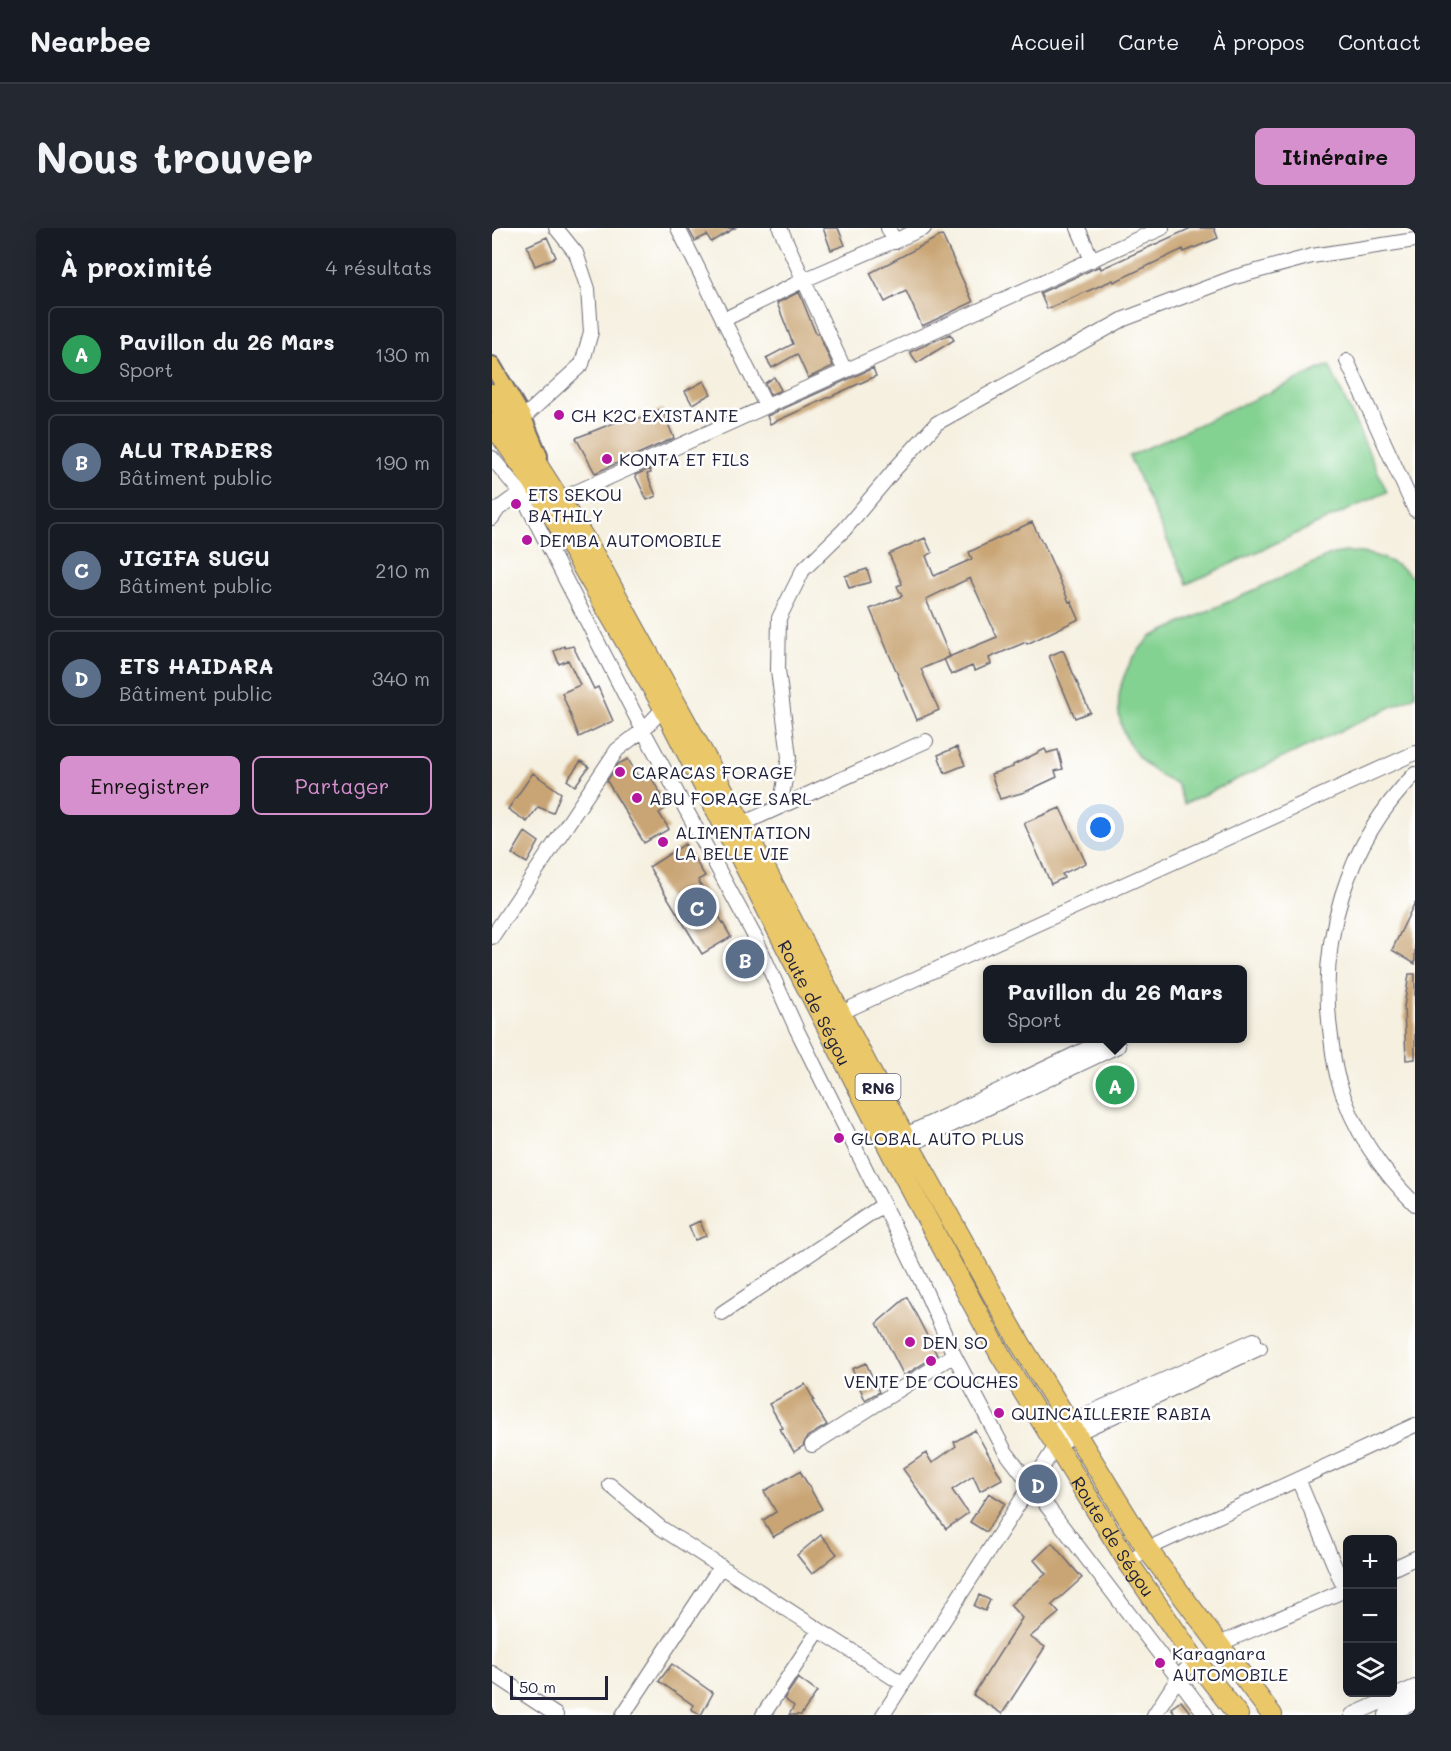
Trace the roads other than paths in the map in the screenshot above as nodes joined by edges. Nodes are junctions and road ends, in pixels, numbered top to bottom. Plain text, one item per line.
1 (556, 228) edge
2 (678, 228) edge
3 (780, 228) edge
4 (888, 228) edge
5 (924, 228) edge
6 (1078, 228) edge
7 (1162, 228) edge
8 (1415, 240) edge
9 (895, 242) junction
10 (1092, 260) junction
11 (804, 280) junction
12 (723, 320) junction
13 (1347, 361) dead end
14 (492, 365) edge
15 (845, 371) junction
16 (492, 394) edge
17 (766, 406) junction
18 (492, 423) edge
19 (510, 435) edge
20 (492, 458) edge
21 (535, 486) junction
22 (561, 499) junction
23 (1415, 510) edge
24 (492, 518) edge
25 (664, 708) junction
26 (643, 730) junction
27 (926, 741) dead end
28 (1415, 753) edge
29 (1415, 774) edge
30 (780, 807) junction
31 (742, 824) junction
32 (492, 938) edge
33 (832, 1019) junction
34 (1112, 1043) edge
35 (898, 1145) junction
36 (1415, 1204) edge
37 (883, 1205) junction
38 (722, 1313) dead end
39 (1257, 1344) dead end
40 (954, 1355) junction
41 (1415, 1425) edge
42 (1072, 1428) junction
43 (1053, 1440) junction
44 (812, 1445) dead end
45 (1298, 1479) junction
46 (610, 1485) dead end
47 (1030, 1486) junction
48 (1147, 1549) junction
49 (1415, 1558) edge
50 (1128, 1562) junction
51 (721, 1566) junction
52 (1397, 1567) edge
53 (1343, 1582) edge
54 (1343, 1591) edge
55 (819, 1630) junction
56 (1219, 1644) junction
57 (1195, 1660) junction
58 (492, 1673) edge
59 (1178, 1678) junction
60 (903, 1684) junction
61 (1415, 1687) edge
62 (1415, 1702) edge
63 (556, 1715) edge
64 (623, 1715) edge
65 (763, 1715) edge
66 (883, 1715) edge
67 (1154, 1715) edge
68 (1206, 1715) edge
69 (1238, 1715) edge
70 (1272, 1715) edge
71 (1352, 1715) edge
72 (1386, 1715) edge

1 - 19 street
2 - 12 street
3 - 11 street
4 - 9 street
5 - 9 street
6 - 10 street
7 - 10 street
8 - 30 street
9 - 11 street
10 - 15 street
11 - 12 street
11 - 15 street
12 - 17 street
13 - 23 street
14 - 19 main road, Route de Ségou
15 - 17 street
16 - 19 highway, Route de Ségou / RN6
17 - 22 street
18 - 19 highway, Route de Ségou / RN6
19 - 21 highway, Route de Ségou / RN6
19 - 21 highway, Route de Ségou / RN6
20 - 21 street
21 - 22 highway, Route de Ségou / RN6
21 - 24 street
21 - 25 highway, Route de Ségou / RN6
21 - 26 street
22 - 31 highway, Route de Ségou / RN6
25 - 26 street
25 - 33 highway, Route de Ségou / RN6
26 - 32 street
26 - 37 street
27 - 30 street
28 - 33 street
29 - 36 street
30 - 31 street
31 - 33 highway, Route de Ségou / RN6
33 - 35 highway, Route de Ségou / RN6
34 - 35 street
35 - 42 highway, Route de Ségou / RN6
35 - 43 highway, Route de Ségou / RN6
37 - 38 street
37 - 40 street
39 - 42 street
40 - 44 street
40 - 47 street
41 - 45 street
42 - 43 street
42 - 48 highway, Route de Ségou / RN6
43 - 47 street
43 - 50 highway, Route de Ségou / RN6
45 - 48 street
45 - 53 street
46 - 51 street
47 - 59 street
47 - 60 street
48 - 50 street
48 - 56 highway, Route de Ségou / RN6
49 - 52 street
50 - 57 highway, Route de Ségou / RN6
51 - 55 street
51 - 64 street
54 - 56 street
55 - 60 street
55 - 65 street
56 - 70 highway, Route de Ségou / RN6
57 - 59 street
57 - 69 highway, Route de Ségou / RN6
58 - 63 street
59 - 67 street
59 - 68 street
60 - 66 street
61 - 71 street
62 - 72 street

